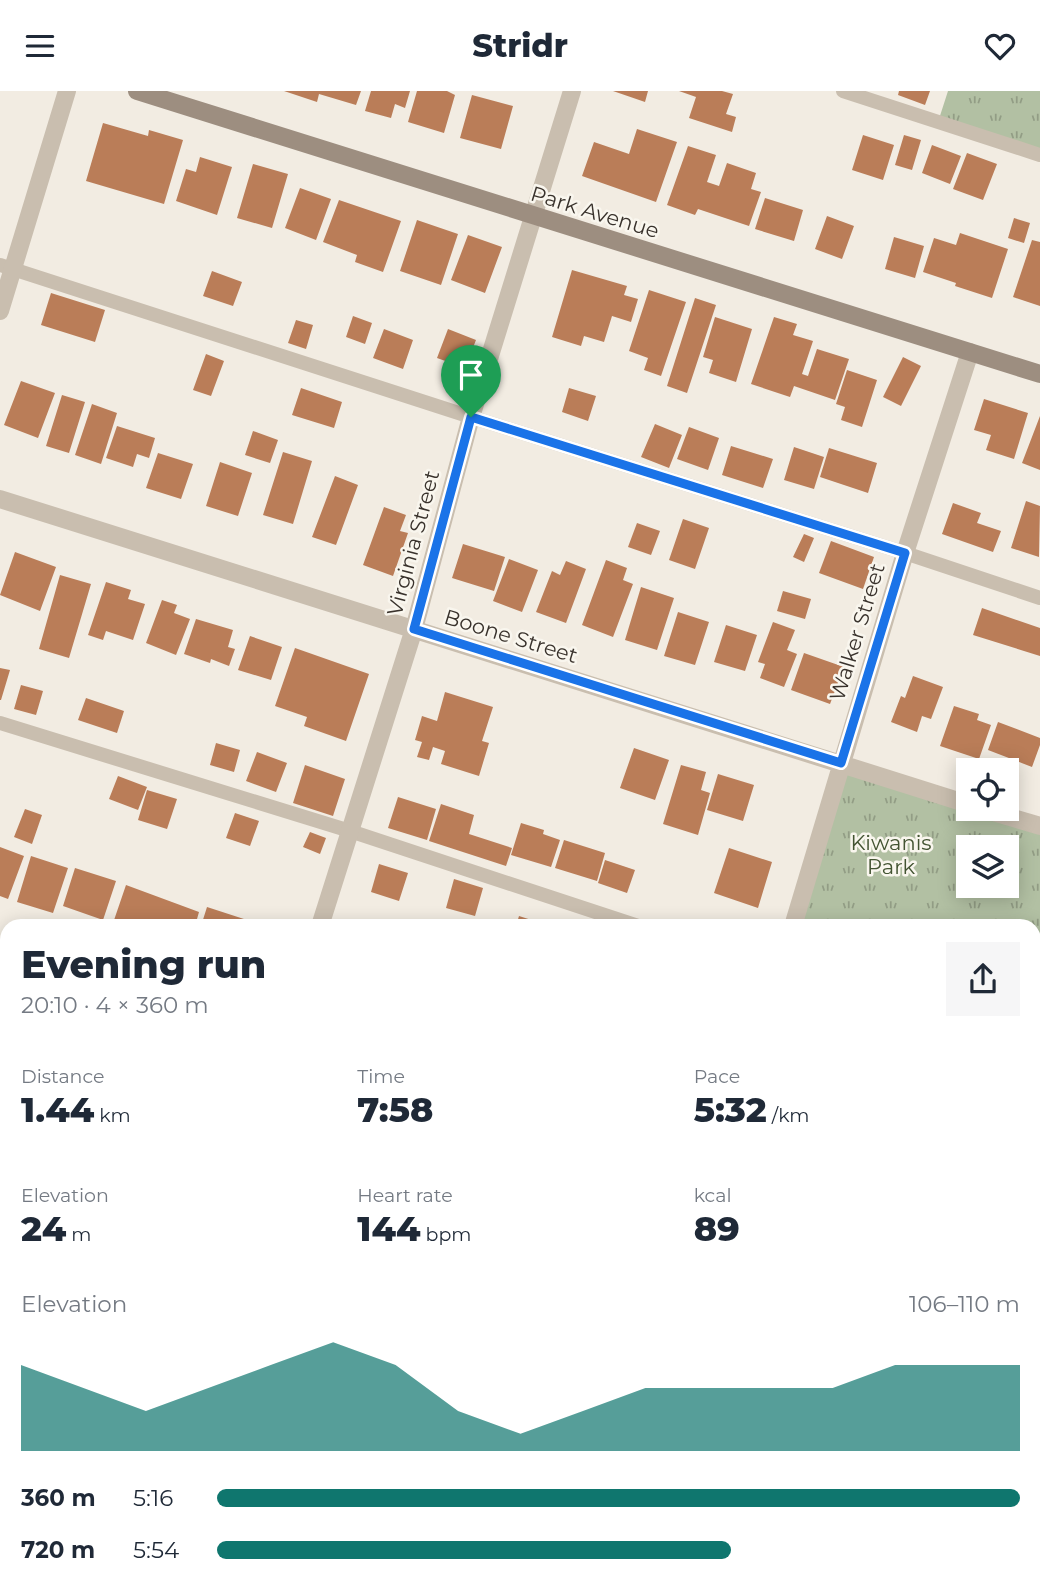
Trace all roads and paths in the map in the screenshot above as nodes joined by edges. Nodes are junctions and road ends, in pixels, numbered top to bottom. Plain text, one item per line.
1 (67, 91) edge
2 (137, 91) edge
3 (572, 91) edge
4 (843, 91) edge
5 (1040, 155) edge
6 (533, 217) junction
7 (6, 267) edge
8 (0, 311) edge
9 (970, 352) junction
10 (1040, 375) edge
11 (471, 417) junction
12 (0, 499) edge
13 (905, 553) junction
14 (1040, 598) edge
15 (414, 629) junction
16 (0, 723) edge
17 (841, 763) junction
18 (956, 800) edge
19 (1019, 820) edge
20 (1040, 826) edge
21 (350, 831) junction
22 (322, 919) edge
23 (617, 919) edge
24 (795, 919) edge

1 - 7 street
2 - 6 street, Park Avenue
3 - 6 street, Virginia Street
4 - 5 lane
6 - 9 street, Park Avenue
6 - 11 street, Virginia Street
7 - 8 street
7 - 11 lane
9 - 10 street, Park Avenue
9 - 13 street, Walker Street
11 - 13 lane
11 - 15 street, Virginia Street
12 - 15 street, Boone Street
13 - 14 lane
13 - 17 street, Walker Street
15 - 17 street, Boone Street
15 - 21 street, Virginia Street
16 - 21 lane
17 - 18 street, Boone Street
17 - 24 street, Walker Street
19 - 20 street
21 - 22 street, Virginia Street
21 - 23 lane

